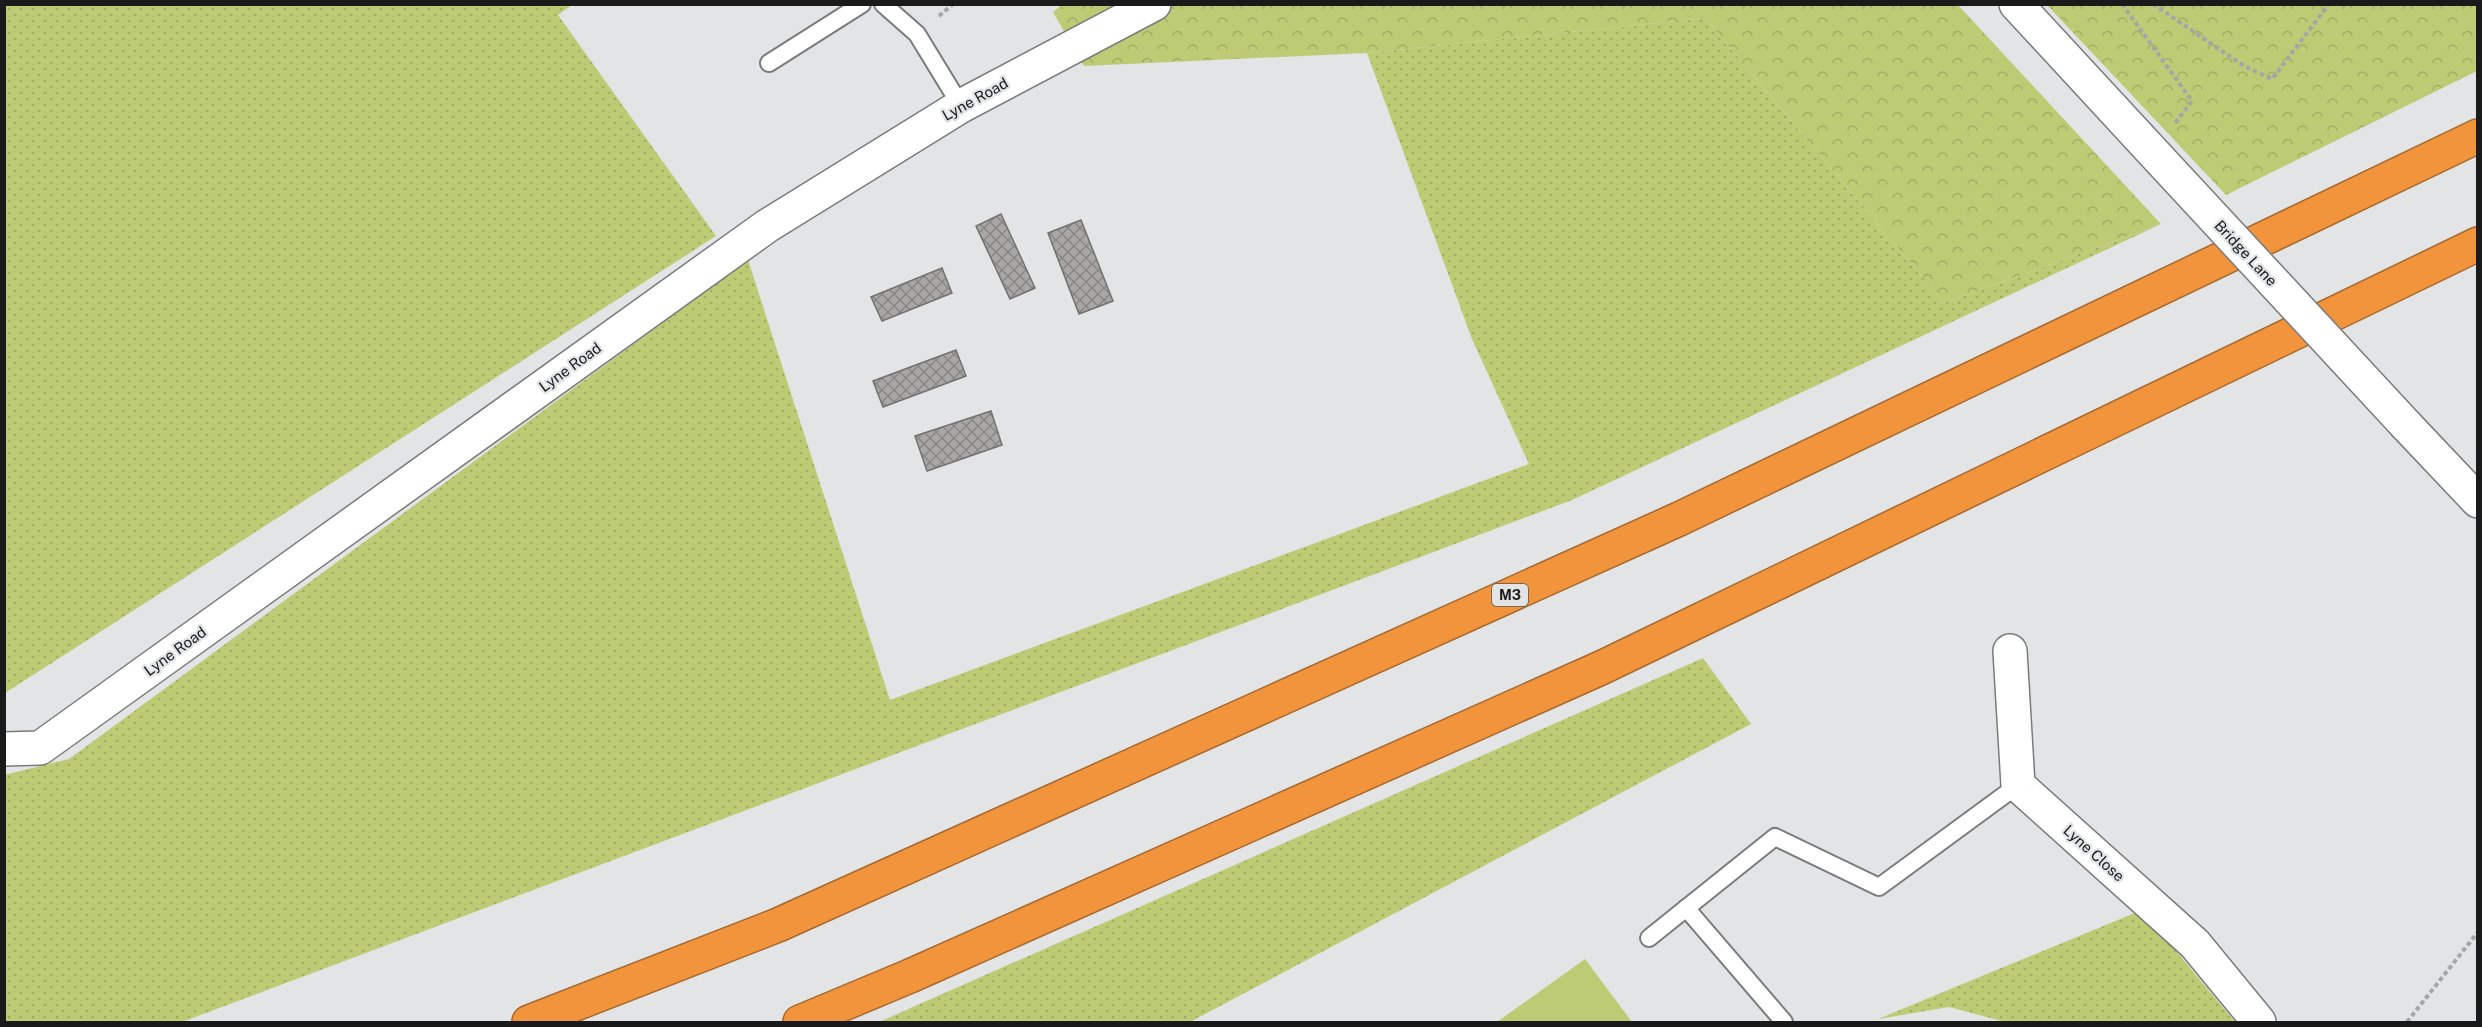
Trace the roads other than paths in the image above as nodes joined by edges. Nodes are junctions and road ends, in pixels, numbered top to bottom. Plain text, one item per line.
1 (862, 4) edge
2 (883, 4) edge
3 (1154, 4) edge
4 (2016, 4) edge
5 (769, 63) dead end
6 (961, 106) junction
7 (2478, 136) edge
8 (2478, 244) edge
9 (2478, 501) edge
10 (2010, 651) dead end
11 (4, 749) edge
12 (2018, 784) junction
13 (1686, 908) junction
14 (1649, 938) dead end
15 (529, 1023) edge
16 (800, 1023) edge
17 (1784, 1023) edge
18 (2259, 1023) edge

1 - 5 lane
2 - 6 lane
3 - 6 street, Lyne Road
4 - 9 street, Bridge Lane, bridge
6 - 11 street, Lyne Road
7 - 15 highway, M3
8 - 16 highway
10 - 12 street
12 - 13 lane
12 - 18 street, Lyne Close
13 - 14 lane
13 - 17 lane

